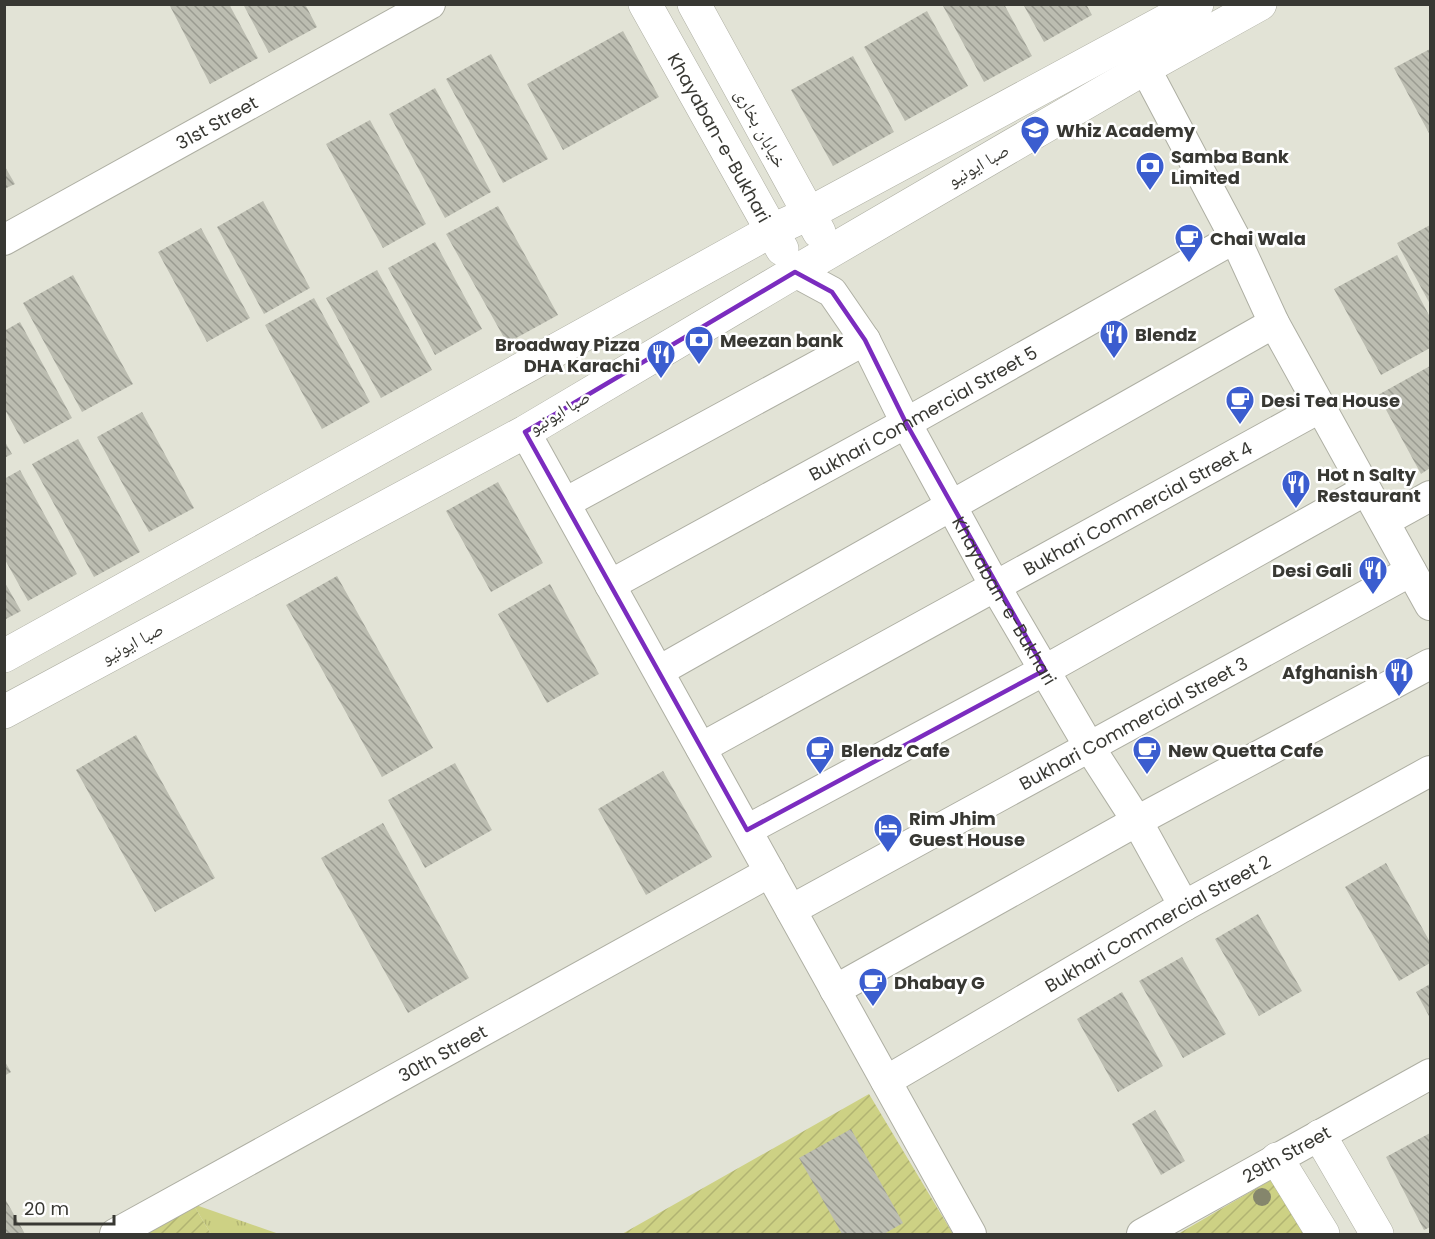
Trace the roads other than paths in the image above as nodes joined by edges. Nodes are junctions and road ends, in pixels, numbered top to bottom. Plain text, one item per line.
1 (430, 4) edge
2 (645, 4) edge
3 (694, 4) edge
4 (1197, 4) edge
5 (1260, 4) edge
6 (1137, 55) junction
7 (808, 214) junction
8 (771, 231) junction
9 (1235, 238) junction
10 (4, 240) edge
11 (831, 251) junction
12 (795, 272) junction
13 (832, 292) junction
14 (1274, 323) junction
15 (865, 340) junction
16 (1321, 407) junction
17 (906, 423) junction
18 (525, 432) junction
19 (1366, 490) junction
20 (1431, 496) edge
21 (565, 503) junction
22 (952, 506) junction
23 (1385, 521) junction
24 (1411, 571) junction
25 (610, 585) junction
26 (995, 586) junction
27 (1431, 605) edge
28 (4, 656) edge
29 (1431, 664) edge
30 (1045, 670) junction
31 (659, 671) junction
32 (4, 712) edge
33 (701, 748) junction
34 (1090, 748) junction
35 (1431, 771) edge
36 (1137, 822) junction
37 (747, 830) junction
38 (770, 872) junction
39 (1184, 906) junction
40 (791, 910) junction
41 (835, 990) junction
42 (1431, 1074) edge
43 (886, 1081) junction
44 (1320, 1136) junction
45 (1277, 1159) junction
46 (115, 1234) edge
47 (971, 1234) edge
48 (1142, 1234) edge
49 (1323, 1234) edge
50 (1377, 1234) edge

1 - 10 street, 31st Street
2 - 8 main road, Khayaban-e-Bukhari
3 - 7 main road, خیابان بخاری
4 - 6 main road, صبا ایونیو
5 - 6 main road, صبا ایونیو
6 - 7 main road, صبا ایونیو
6 - 9 street
6 - 11 main road, صبا ایونیو
7 - 8 main road, صبا ایونیو
7 - 11 main road, خیابان بخاری
8 - 12 main road, Khayaban-e-Bukhari
8 - 28 main road, صبا ایونیو
9 - 14 street
9 - 17 street, Bukhari Commercial Street 5
11 - 12 main road, صبا ایونیو
11 - 13 street
12 - 13 street
12 - 18 main road, صبا ایونیو
13 - 15 street, Khayaban-e-Bukhari
14 - 16 street
14 - 22 street
15 - 17 street, Khayaban-e-Bukhari
15 - 21 street
16 - 19 street
16 - 26 street, Bukhari Commercial Street 4
17 - 22 street, Khayaban-e-Bukhari
17 - 25 street, Bukhari Commercial Street 5
18 - 21 street
18 - 32 main road, صبا ایونیو
19 - 23 street
19 - 30 street
20 - 23 street
21 - 25 street
22 - 26 street, Khayaban-e-Bukhari
22 - 31 street
23 - 24 street
24 - 27 street
24 - 34 street, Bukhari Commercial Street 3
25 - 31 street
26 - 30 street, Khayaban-e-Bukhari
26 - 33 street, Bukhari Commercial Street 4
29 - 36 street
30 - 34 street, Khayaban-e-Bukhari
30 - 37 street
31 - 33 street
33 - 37 street
34 - 36 street, Khayaban-e-Bukhari
34 - 40 street, Bukhari Commercial Street 3
35 - 39 street, Bukhari Commercial Street 2
36 - 39 street, Khayaban-e-Bukhari
36 - 41 street
37 - 38 street
38 - 40 street
38 - 46 street, 30th Street
39 - 43 street, Bukhari Commercial Street 2
40 - 41 street
41 - 43 street
42 - 44 street, 29th Street
43 - 47 street
44 - 45 street, 29th Street
44 - 50 main road
45 - 48 street, 29th Street
45 - 49 main road

